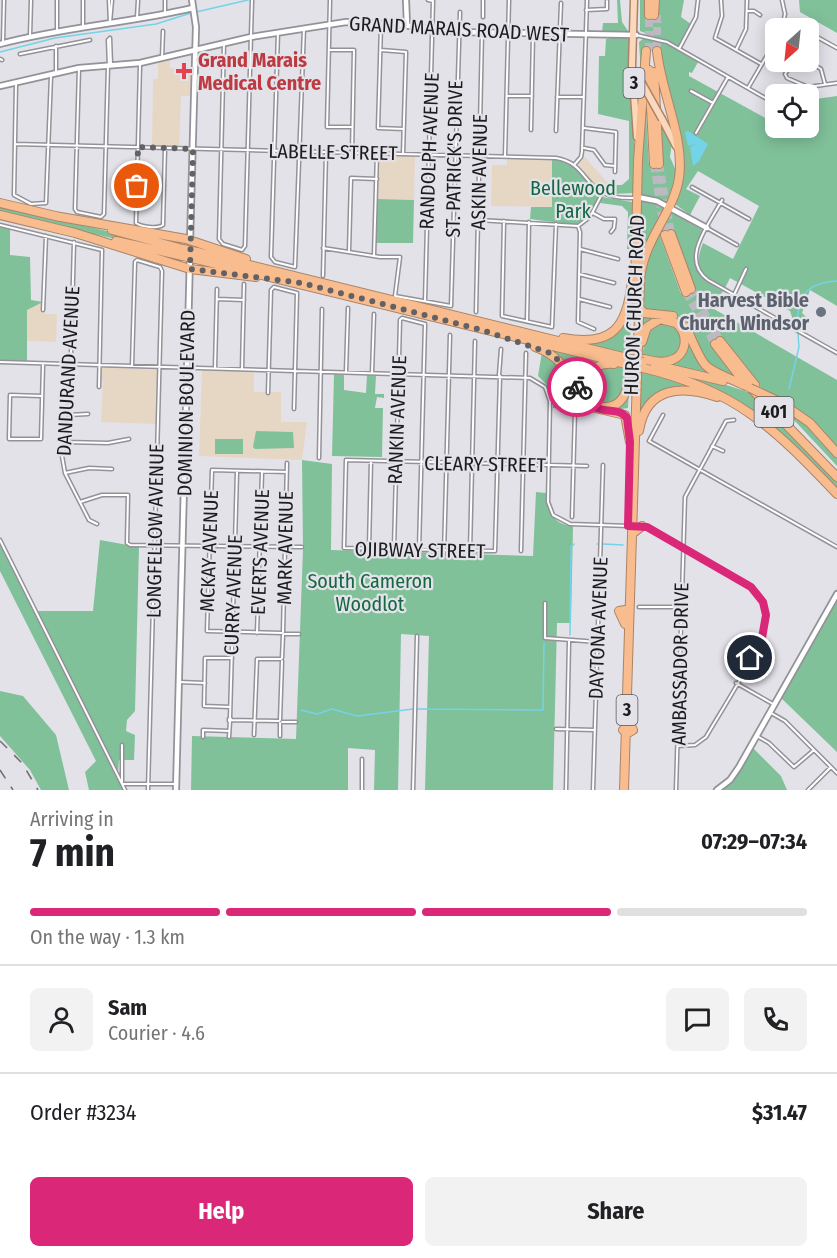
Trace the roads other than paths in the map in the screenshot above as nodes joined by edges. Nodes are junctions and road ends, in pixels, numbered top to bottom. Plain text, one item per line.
1 (4, 0) edge
2 (31, 0) edge
3 (57, 0) edge
4 (83, 0) edge
5 (111, 0) edge
6 (138, 0) edge
7 (165, 0) edge
8 (192, 0) edge
9 (330, 0) edge
10 (406, 0) edge
11 (428, 0) edge
12 (483, 0) edge
13 (509, 0) edge
14 (587, 0) edge
15 (636, 0) edge
16 (698, 0) edge
17 (721, 0) edge
18 (747, 0) edge
19 (782, 0) edge
20 (433, 1) edge
21 (607, 1) edge
22 (252, 2) edge
23 (561, 3) dead end
24 (193, 8) junction
25 (586, 10) junction
26 (747, 11) junction
27 (460, 12) dead end
28 (165, 15) junction
29 (760, 15) dead end
30 (483, 17) dead end
31 (784, 18) edge
32 (137, 19) junction
33 (110, 23) junction
34 (381, 23) junction
35 (329, 24) junction
36 (405, 25) junction
37 (82, 27) junction
38 (304, 28) junction
39 (432, 29) junction
40 (57, 30) junction
41 (163, 31) dead end
42 (278, 32) junction
43 (458, 32) junction
44 (482, 32) junction
45 (508, 34) junction
46 (533, 34) junction
47 (635, 35) junction
48 (559, 36) junction
49 (585, 36) junction
50 (30, 37) junction
51 (251, 37) junction
52 (819, 38) edge
53 (90, 40) dead end
54 (224, 43) junction
55 (2, 44) edge
56 (56, 46) junction
57 (837, 48) edge
58 (679, 49) junction
59 (195, 50) junction
60 (329, 50) junction
61 (380, 50) junction
62 (736, 50) junction
63 (652, 51) junction
64 (20, 54) dead end
65 (765, 57) edge
66 (162, 59) junction
67 (140, 63) junction
68 (761, 64) junction
69 (108, 66) junction
70 (79, 68) junction
71 (819, 69) edge
72 (787, 72) edge
73 (53, 73) junction
74 (728, 76) junction
75 (16, 81) junction
76 (837, 83) edge
77 (825, 85) junction
78 (0, 86) edge
79 (210, 87) dead end
80 (223, 88) junction
81 (250, 88) junction
82 (748, 88) junction
83 (692, 91) dead end
84 (507, 96) junction
85 (532, 96) junction
86 (557, 97) junction
87 (584, 97) junction
88 (765, 98) edge
89 (713, 103) junction
90 (352, 127) junction
91 (583, 128) junction
92 (404, 129) junction
93 (531, 129) dead end
94 (556, 131) dead end
95 (696, 133) dead end
96 (15, 144) junction
97 (49, 145) junction
98 (77, 145) junction
99 (106, 146) junction
100 (138, 147) junction
101 (165, 148) junction
102 (582, 148) junction
103 (193, 149) junction
104 (221, 149) junction
105 (677, 149) junction
106 (248, 150) junction
107 (274, 151) junction
108 (301, 151) junction
109 (326, 152) junction
110 (352, 153) junction
111 (377, 153) junction
112 (403, 154) junction
113 (428, 154) junction
114 (454, 155) junction
115 (479, 156) junction
116 (505, 156) junction
117 (638, 159) junction
118 (656, 164) tunnel mouth
119 (574, 165) junction
120 (615, 166) junction
121 (615, 172) dead end
122 (377, 179) junction
123 (692, 187) dead end
124 (602, 194) junction
125 (637, 197) junction
126 (721, 202) junction
127 (0, 203) edge
128 (669, 207) junction
129 (593, 213) junction
130 (0, 215) edge
131 (56, 216) junction
132 (749, 219) dead end
133 (478, 220) junction
134 (504, 220) junction
135 (529, 221) junction
136 (556, 224) junction
137 (0, 225) edge
138 (578, 226) junction
139 (707, 228) junction
140 (72, 232) junction
141 (611, 232) dead end
142 (668, 234) tunnel mouth
143 (46, 236) junction
144 (190, 240) junction
145 (75, 242) junction
146 (736, 245) dead end
147 (323, 248) junction
148 (580, 249) junction
149 (183, 252) junction
150 (348, 252) junction
151 (196, 256) junction
152 (374, 256) junction
153 (618, 259) dead end
154 (190, 269) junction
155 (747, 269) dead end
156 (635, 271) junction
157 (287, 272) junction
158 (579, 274) junction
159 (323, 276) dead end
160 (302, 283) junction
161 (614, 283) dead end
162 (244, 284) dead end
163 (217, 289) dead end
164 (688, 290) tunnel mouth
165 (734, 295) junction
166 (217, 299) junction
167 (579, 299) junction
168 (244, 300) junction
169 (424, 301) junction
170 (610, 307) dead end
171 (348, 308) dead end
172 (322, 309) dead end
173 (43, 310) dead end
174 (476, 312) dead end
175 (374, 314) dead end
176 (637, 314) junction
177 (527, 321) junction
178 (492, 326) junction
179 (594, 329) dead end
180 (482, 330) junction
181 (450, 334) dead end
182 (475, 340) dead end
183 (501, 349) dead end
184 (526, 353) dead end
185 (837, 353) edge
186 (0, 362) edge
187 (635, 363) junction
188 (43, 364) junction
189 (71, 365) junction
190 (99, 366) junction
191 (132, 366) junction
192 (159, 367) junction
193 (187, 368) junction
194 (215, 368) junction
195 (242, 369) junction
196 (269, 370) junction
197 (295, 371) junction
198 (320, 372) junction
199 (346, 372) junction
200 (372, 373) junction
201 (398, 374) junction
202 (424, 374) junction
203 (449, 375) junction
204 (474, 376) junction
205 (500, 376) junction
206 (525, 377) junction
207 (737, 383) junction
208 (99, 387) dead end
209 (268, 393) dead end
210 (42, 396) junction
211 (634, 408) junction
212 (294, 409) dead end
213 (575, 411) dead end
214 (609, 411) junction
215 (88, 414) dead end
216 (68, 415) junction
217 (663, 415) dead end
218 (734, 420) dead end
219 (765, 423) junction
220 (129, 439) dead end
221 (65, 442) junction
222 (630, 442) junction
223 (712, 446) junction
224 (723, 451) dead end
225 (837, 453) edge
226 (319, 458) dead end
227 (371, 461) junction
228 (396, 461) junction
229 (422, 462) junction
230 (634, 462) junction
231 (287, 463) dead end
232 (447, 463) junction
233 (472, 463) junction
234 (497, 464) junction
235 (523, 465) junction
236 (549, 465) junction
237 (603, 465) dead end
238 (574, 466) junction
239 (587, 466) dead end
240 (112, 469) dead end
241 (699, 469) junction
242 (837, 470) edge
243 (237, 471) junction
244 (262, 472) junction
245 (287, 472) junction
246 (65, 473) junction
247 (837, 477) edge
248 (837, 494) edge
249 (80, 503) junction
250 (572, 517) dead end
251 (97, 524) dead end
252 (601, 525) junction
253 (642, 526) joint
254 (631, 529) junction
255 (0, 540) edge
256 (154, 545) junction
257 (182, 546) junction
258 (209, 547) junction
259 (235, 547) junction
260 (260, 547) junction
261 (285, 547) junction
262 (302, 547) dead end
263 (837, 547) edge
264 (344, 548) joint
265 (369, 548) junction
266 (683, 548) junction
267 (394, 549) junction
268 (419, 550) junction
269 (470, 551) junction
270 (521, 551) dead end
271 (444, 552) junction
272 (837, 594) edge
273 (545, 603) dead end
274 (639, 607) dead end
275 (681, 607) junction
276 (627, 621) junction
277 (232, 632) junction
278 (258, 633) junction
279 (283, 634) junction
280 (299, 634) dead end
281 (417, 636) dead end
282 (569, 641) junction
283 (598, 642) junction
284 (231, 658) junction
285 (282, 660) junction
286 (179, 682) junction
287 (205, 683) junction
288 (736, 683) junction
289 (775, 705) junction
290 (230, 707) junction
291 (771, 712) junction
292 (230, 720) junction
293 (255, 721) junction
294 (280, 722) junction
295 (296, 722) dead end
296 (556, 729) dead end
297 (568, 729) junction
298 (595, 730) junction
299 (229, 731) junction
300 (624, 731) junction
301 (254, 735) dead end
302 (280, 736) dead end
303 (757, 736) junction
304 (203, 737) dead end
305 (229, 737) dead end
306 (122, 745) dead end
307 (678, 746) junction
308 (814, 750) junction
309 (362, 759) dead end
310 (831, 767) junction
311 (837, 773) edge
312 (122, 784) junction
313 (148, 784) junction
314 (176, 787) edge
315 (125, 790) edge
316 (148, 790) edge
317 (362, 790) edge
318 (413, 790) edge
319 (566, 790) edge
320 (593, 790) edge
321 (620, 790) edge
322 (624, 790) edge
323 (676, 790) edge
324 (717, 790) edge
325 (808, 790) edge

1 - 55 street
2 - 50 street
3 - 40 street
4 - 37 street
5 - 33 street
6 - 32 street
7 - 28 street
8 - 24 street, DOMINION BOULEVARD
9 - 35 street
10 - 36 street
11 - 20 street
12 - 30 street
13 - 45 street
14 - 25 street
15 - 47 main road, HURON CHURCH ROAD / 3
16 - 58 street
17 - 62 street
18 - 26 street
19 - 31 street
20 - 39 street, RANDOLPH AVENUE
21 - 25 street
22 - 51 street
23 - 48 street
24 - 28 street
24 - 59 street, DOMINION BOULEVARD
25 - 49 street
26 - 29 street
26 - 62 street
27 - 43 street, ST. PATRICK'S DRIVE
28 - 32 street
32 - 33 street
33 - 37 street
34 - 35 street, GRAND MARAIS ROAD WEST
34 - 36 street, GRAND MARAIS ROAD WEST
34 - 61 street
35 - 38 street, GRAND MARAIS ROAD WEST
35 - 60 street
36 - 39 street, GRAND MARAIS ROAD WEST
37 - 40 street
38 - 42 street, GRAND MARAIS ROAD WEST
38 - 108 street
39 - 43 street, GRAND MARAIS ROAD WEST
39 - 113 street, RANDOLPH AVENUE
40 - 50 street
41 - 66 street
42 - 51 street, GRAND MARAIS ROAD WEST
42 - 107 street
43 - 44 street, GRAND MARAIS ROAD WEST
43 - 114 street, ST. PATRICK'S DRIVE
44 - 45 street, GRAND MARAIS ROAD WEST
44 - 115 street, ASKIN AVENUE
45 - 46 street, GRAND MARAIS ROAD WEST
45 - 84 street
46 - 48 street, GRAND MARAIS ROAD WEST
46 - 85 street
47 - 49 street, GRAND MARAIS ROAD WEST
47 - 58 street
47 - 105 main road, HURON CHURCH ROAD / 3, bridge
47 - 117 main road, HURON CHURCH ROAD / 3
48 - 49 street, GRAND MARAIS ROAD WEST
48 - 86 street
49 - 87 street
50 - 55 street
51 - 54 street, GRAND MARAIS ROAD WEST
51 - 81 street
52 - 57 street
53 - 56 street
54 - 59 street, GRAND MARAIS ROAD WEST
54 - 80 street
56 - 64 street
56 - 73 street
58 - 74 street
59 - 66 street, GRAND MARAIS ROAD WEST
59 - 103 street, DOMINION BOULEVARD
60 - 90 street
60 - 90 street
61 - 92 street
61 - 92 street
62 - 68 street
63 - 105 highway
63 - 117 highway
63 - 118 highway
65 - 68 street
66 - 67 street, GRAND MARAIS ROAD WEST
67 - 69 street, GRAND MARAIS ROAD WEST
67 - 100 street
68 - 82 street
69 - 69 street
69 - 70 street, GRAND MARAIS ROAD WEST
69 - 99 street
70 - 73 street, GRAND MARAIS ROAD WEST
70 - 98 street
71 - 77 street
72 - 77 street
73 - 75 street, GRAND MARAIS ROAD WEST
73 - 97 street
74 - 82 street
74 - 89 street
75 - 78 street, GRAND MARAIS ROAD WEST
75 - 96 street
76 - 77 street
79 - 80 street
80 - 81 street
80 - 104 street
81 - 106 street
82 - 88 street
83 - 89 street
84 - 85 street
84 - 116 street
85 - 93 street
86 - 87 street
86 - 94 street
87 - 91 street
89 - 95 street
90 - 110 street
91 - 102 street
91 - 120 street
92 - 112 street
96 - 97 street, LABELLE STREET
96 - 97 street
97 - 98 street, LABELLE STREET
98 - 99 street, LABELLE STREET
98 - 99 street
99 - 100 street, LABELLE STREET
100 - 101 street, LABELLE STREET
100 - 101 street
101 - 103 street, LABELLE STREET
102 - 119 street
102 - 120 street
103 - 104 street, LABELLE STREET
103 - 144 street, DOMINION BOULEVARD
104 - 106 street, LABELLE STREET
104 - 106 street
105 - 128 highway, HURON CHURCH ROAD / 3
106 - 107 street, LABELLE STREET
107 - 108 street, LABELLE STREET
107 - 108 street
108 - 109 street, LABELLE STREET
109 - 110 street, LABELLE STREET
109 - 147 street
110 - 111 street, LABELLE STREET
111 - 112 street, LABELLE STREET
111 - 122 street
112 - 113 street, LABELLE STREET
113 - 114 street, LABELLE STREET
113 - 169 street, RANDOLPH AVENUE
114 - 115 street, LABELLE STREET
114 - 169 street, ST. PATRICK'S DRIVE
115 - 116 street, LABELLE STREET
115 - 133 street, ASKIN AVENUE
116 - 119 street, LABELLE STREET
117 - 125 highway, HURON CHURCH ROAD / 3
119 - 124 street
120 - 121 street
122 - 150 street
122 - 152 street
123 - 126 street
124 - 125 street
124 - 129 street
125 - 128 street
125 - 156 highway, HURON CHURCH ROAD / 3
126 - 132 street
126 - 139 street
127 - 131 highway
128 - 139 street
128 - 176 highway, HURON CHURCH ROAD / 3
129 - 138 street
129 - 141 street
130 - 140 highway
131 - 144 highway
131 - 149 highway
133 - 134 street
133 - 174 street, ASKIN AVENUE
134 - 135 street
134 - 177 street
135 - 136 street
135 - 177 street
136 - 138 street
136 - 177 street
137 - 143 street
138 - 148 street
139 - 146 street
139 - 165 street
140 - 149 highway
140 - 154 highway
142 - 164 highway
143 - 145 street
143 - 173 street
144 - 154 street, DOMINION BOULEVARD
144 - 157 highway
145 - 189 street, DANDURAND AVENUE
145 - 190 street
147 - 150 street
147 - 159 street
148 - 153 street
148 - 158 street
149 - 151 highway, bridge
150 - 152 street
151 - 157 highway
151 - 160 highway
152 - 169 street
154 - 160 highway
154 - 193 street, DOMINION BOULEVARD
155 - 165 street
156 - 176 highway, HURON CHURCH ROAD / 3
156 - 178 highway
157 - 178 highway
158 - 161 street
158 - 167 street
160 - 180 highway
162 - 168 street
163 - 166 street
165 - 185 street
166 - 168 street
166 - 194 street
167 - 170 street
167 - 179 street
168 - 195 street
171 - 199 street
172 - 198 street
175 - 200 street
176 - 187 highway, HURON CHURCH ROAD / 3
176 - 187 highway, HURON CHURCH ROAD / 3
176 - 207 highway
178 - 187 highway
180 - 187 highway
180 - 214 highway
181 - 203 street
182 - 204 street
183 - 205 street
184 - 206 street
186 - 188 street
187 - 187 highway
187 - 187 highway
187 - 207 highway
187 - 211 highway, HURON CHURCH ROAD / 3
187 - 211 highway, HURON CHURCH ROAD / 3
187 - 219 highway
188 - 189 street
188 - 210 street
189 - 190 street
189 - 216 street, DANDURAND AVENUE
190 - 191 street
190 - 208 street
191 - 192 street
191 - 192 street, LONGFELLOW AVENUE
192 - 193 street
192 - 256 street, LONGFELLOW AVENUE
193 - 194 street
193 - 257 street, DOMINION BOULEVARD
194 - 195 street
195 - 196 street
196 - 197 street
196 - 197 street
196 - 209 street
197 - 198 street
197 - 212 street
198 - 199 street
198 - 226 street
199 - 200 street
200 - 201 street
201 - 202 street
201 - 202 street, RANKIN AVENUE
201 - 228 street, RANKIN AVENUE
202 - 203 street
202 - 229 street
203 - 204 street
203 - 232 street
204 - 205 street
204 - 233 street
205 - 206 street
205 - 234 street
206 - 235 street
206 - 236 street
207 - 225 highway, bridge
210 - 210 street
211 - 214 highway
211 - 222 highway, HURON CHURCH ROAD / 3
211 - 230 highway, HURON CHURCH ROAD / 3
213 - 238 street
214 - 222 highway
215 - 216 street
216 - 221 street, DANDURAND AVENUE
217 - 241 street
218 - 223 street, AMBASSADOR DRIVE
219 - 230 highway
219 - 248 highway
220 - 221 street
221 - 246 street, DANDURAND AVENUE
222 - 254 highway, HURON CHURCH ROAD / 3
223 - 224 street
223 - 241 street, AMBASSADOR DRIVE
227 - 228 street, CLEARY STREET
227 - 264 street, CLEARY STREET
227 - 265 street
228 - 229 street, CLEARY STREET
228 - 267 street, RANKIN AVENUE
229 - 232 street, CLEARY STREET
229 - 268 street
230 - 254 highway, HURON CHURCH ROAD / 3
231 - 245 street, MARK AVENUE
232 - 233 street, CLEARY STREET
232 - 271 street
233 - 234 street, CLEARY STREET
233 - 269 street
234 - 235 street, CLEARY STREET
234 - 269 street, OJIBWAY STREET
235 - 236 street, CLEARY STREET
235 - 270 street
236 - 238 street, CLEARY STREET
236 - 252 street
237 - 252 street, DAYTONA AVENUE
238 - 239 street, CLEARY STREET
238 - 250 street
240 - 246 street
241 - 263 street
241 - 266 street, AMBASSADOR DRIVE
242 - 247 highway, 401
243 - 244 street
243 - 258 street, MCKAY AVENUE
243 - 259 street, CURRY AVENUE
244 - 245 street
244 - 260 street, EVERTS AVENUE
245 - 261 street, MARK AVENUE
246 - 249 street, DANDURAND AVENUE
249 - 251 street, DANDURAND AVENUE
249 - 256 street
252 - 254 street
252 - 283 street, DAYTONA AVENUE
253 - 254 highway
253 - 266 street
254 - 276 highway, HURON CHURCH ROAD / 3
254 - 276 highway, HURON CHURCH ROAD / 3
255 - 312 street
256 - 257 street
256 - 313 street, LONGFELLOW AVENUE
257 - 258 street
257 - 286 street, DOMINION BOULEVARD
258 - 259 street
258 - 277 street, MCKAY AVENUE
259 - 260 street
259 - 277 street, CURRY AVENUE
260 - 261 street
260 - 278 street, EVERTS AVENUE
261 - 262 street
261 - 279 street, MARK AVENUE
264 - 265 street, OJIBWAY STREET
265 - 267 street, OJIBWAY STREET
266 - 275 street, AMBASSADOR DRIVE
266 - 288 street
267 - 268 street, OJIBWAY STREET
268 - 271 street, OJIBWAY STREET
269 - 271 street, OJIBWAY STREET
272 - 289 street
273 - 282 street
274 - 275 street
275 - 307 street, AMBASSADOR DRIVE
276 - 300 highway, HURON CHURCH ROAD / 3
276 - 300 highway, HURON CHURCH ROAD / 3
277 - 278 street
277 - 284 street, CURRY AVENUE
278 - 279 street
279 - 280 street
279 - 285 street, MARK AVENUE
281 - 318 street
282 - 283 street
282 - 297 street
283 - 298 street, DAYTONA AVENUE
284 - 287 street
284 - 290 street, CURRY AVENUE
285 - 293 street
285 - 294 street, MARK AVENUE
286 - 287 street
286 - 314 street, DOMINION BOULEVARD
287 - 290 street
288 - 289 street
288 - 307 street
289 - 291 street
290 - 292 street, CURRY AVENUE
291 - 303 street
291 - 308 street
292 - 293 street
292 - 299 street, CURRY AVENUE
293 - 294 street
293 - 301 street
294 - 295 street
294 - 302 street, MARK AVENUE
296 - 297 street
297 - 298 street
297 - 319 street
298 - 320 street, DAYTONA AVENUE
299 - 304 street
299 - 305 street, CURRY AVENUE
300 - 321 highway, HURON CHURCH ROAD / 3
300 - 322 highway, HURON CHURCH ROAD / 3
303 - 308 street
303 - 324 street
306 - 312 street
307 - 323 street, AMBASSADOR DRIVE
308 - 310 street
309 - 317 street
310 - 311 street
310 - 325 street
312 - 313 street
312 - 315 street
313 - 314 street
313 - 316 street, LONGFELLOW AVENUE

